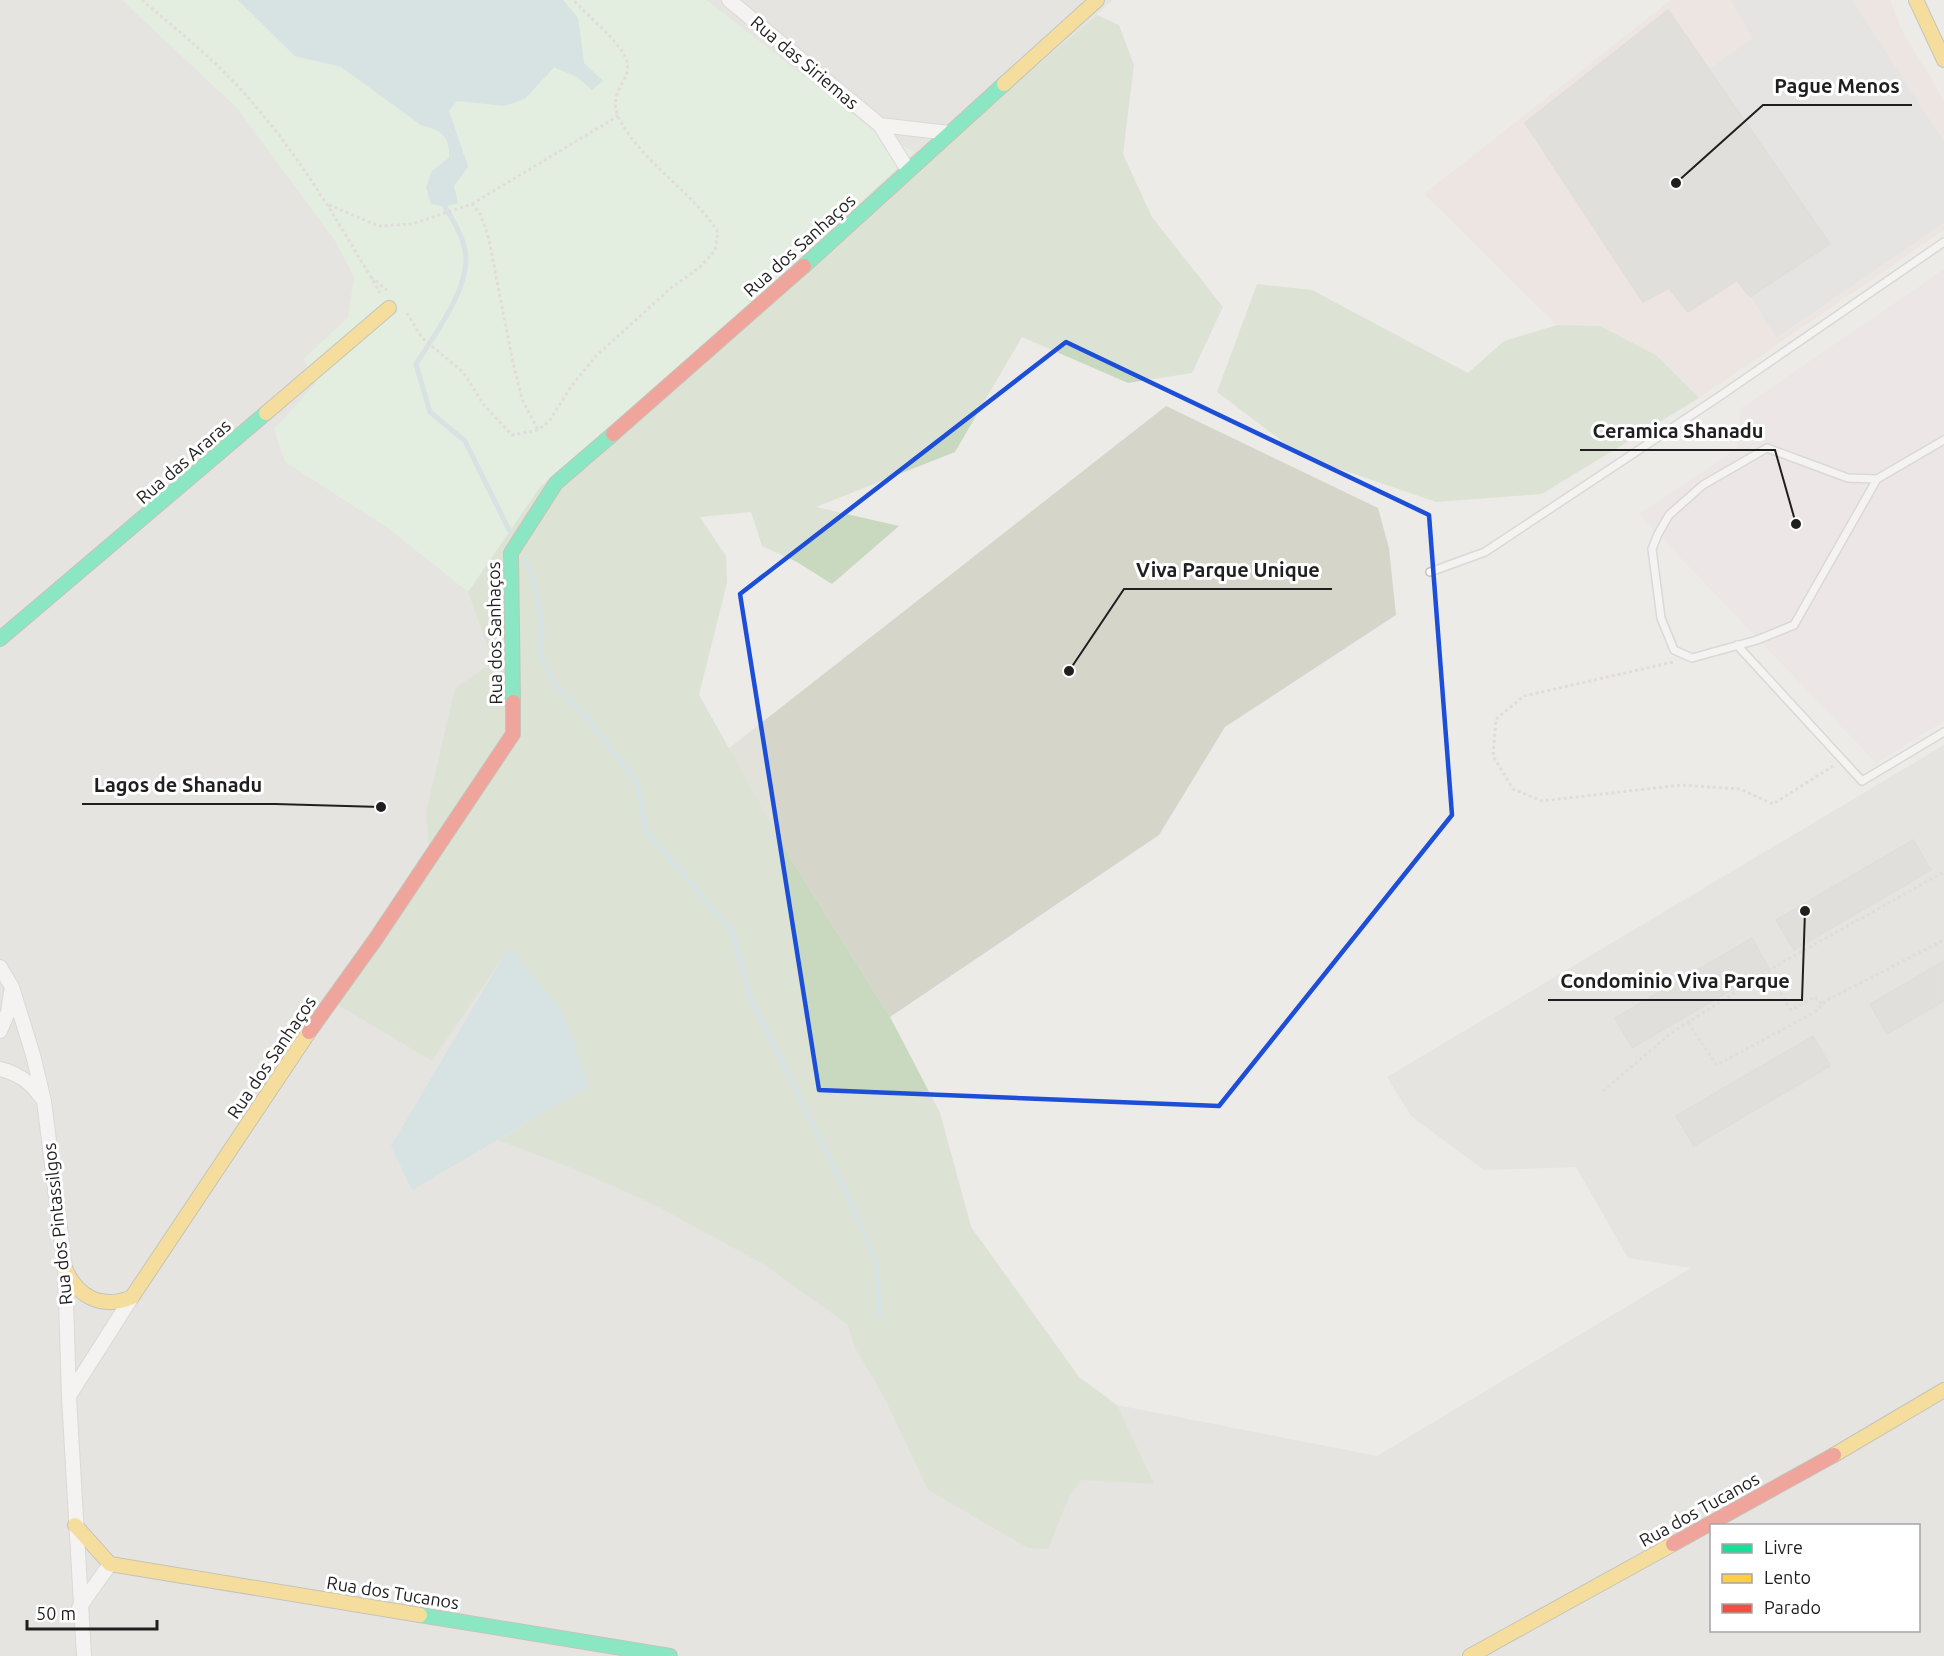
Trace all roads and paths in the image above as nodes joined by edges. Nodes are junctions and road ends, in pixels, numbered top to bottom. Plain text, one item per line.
1 (142, 0) edge
2 (573, 0) edge
3 (729, 0) edge
4 (1097, 0) edge
5 (1916, 0) edge
6 (1944, 60) edge
7 (618, 116) junction
8 (880, 125) junction
9 (949, 133) junction
10 (908, 170) junction
11 (472, 204) junction
12 (328, 205) junction
13 (1944, 242) edge
14 (389, 308) joint
15 (422, 338) dead end
16 (538, 430) junction
17 (1944, 440) edge
18 (1878, 479) junction
19 (1430, 572) dead end
20 (0, 639) edge
21 (1737, 645) junction
22 (1692, 658) junction
23 (1944, 732) edge
24 (1843, 760) junction
25 (1944, 872) edge
26 (1944, 940) edge
27 (0, 967) edge
28 (1767, 972) junction
29 (12, 987) junction
30 (1822, 1005) junction
31 (1688, 1023) junction
32 (0, 1031) edge
33 (0, 1069) edge
34 (1603, 1091) dead end
35 (44, 1101) junction
36 (65, 1268) junction
37 (132, 1297) junction
38 (1944, 1390) edge
39 (69, 1396) junction
40 (75, 1525) junction
41 (110, 1564) junction
42 (79, 1608) junction
43 (84, 1656) edge
44 (670, 1656) edge
45 (1470, 1656) edge

1 - 12 path
2 - 7 path
3 - 8 street, Rua das Siriemas
4 - 9 street, Rua dos Sanhaços
5 - 6 street
7 - 11 path
7 - 16 path
8 - 9 street
8 - 10 street, Rua das Siriemas
9 - 10 street, Rua dos Sanhaços
10 - 37 street, Rua dos Sanhaços
11 - 12 path
11 - 16 path
12 - 14 path
13 - 19 lane
14 - 20 street, Rua das Araras
15 - 16 path
17 - 18 lane
18 - 21 lane
18 - 22 lane
21 - 22 lane
21 - 24 lane
22 - 24 path
23 - 24 lane
25 - 28 path
26 - 30 path
27 - 29 street, Rua dos Pintassilgos
28 - 30 path
28 - 31 path
29 - 32 street
29 - 35 street, Rua dos Pintassilgos
30 - 31 path
31 - 34 path
33 - 35 street
35 - 36 street, Rua dos Pintassilgos
36 - 37 street
36 - 39 street, Rua dos Pintassilgos
37 - 39 street, Rua dos Sanhaços
38 - 45 street, Rua dos Tucanos
39 - 40 street, Rua dos Pintassilgos
40 - 41 street
40 - 42 street, Rua dos Pintassilgos
41 - 42 street
41 - 44 street, Rua dos Tucanos
42 - 43 street, Rua dos Pintassilgos

